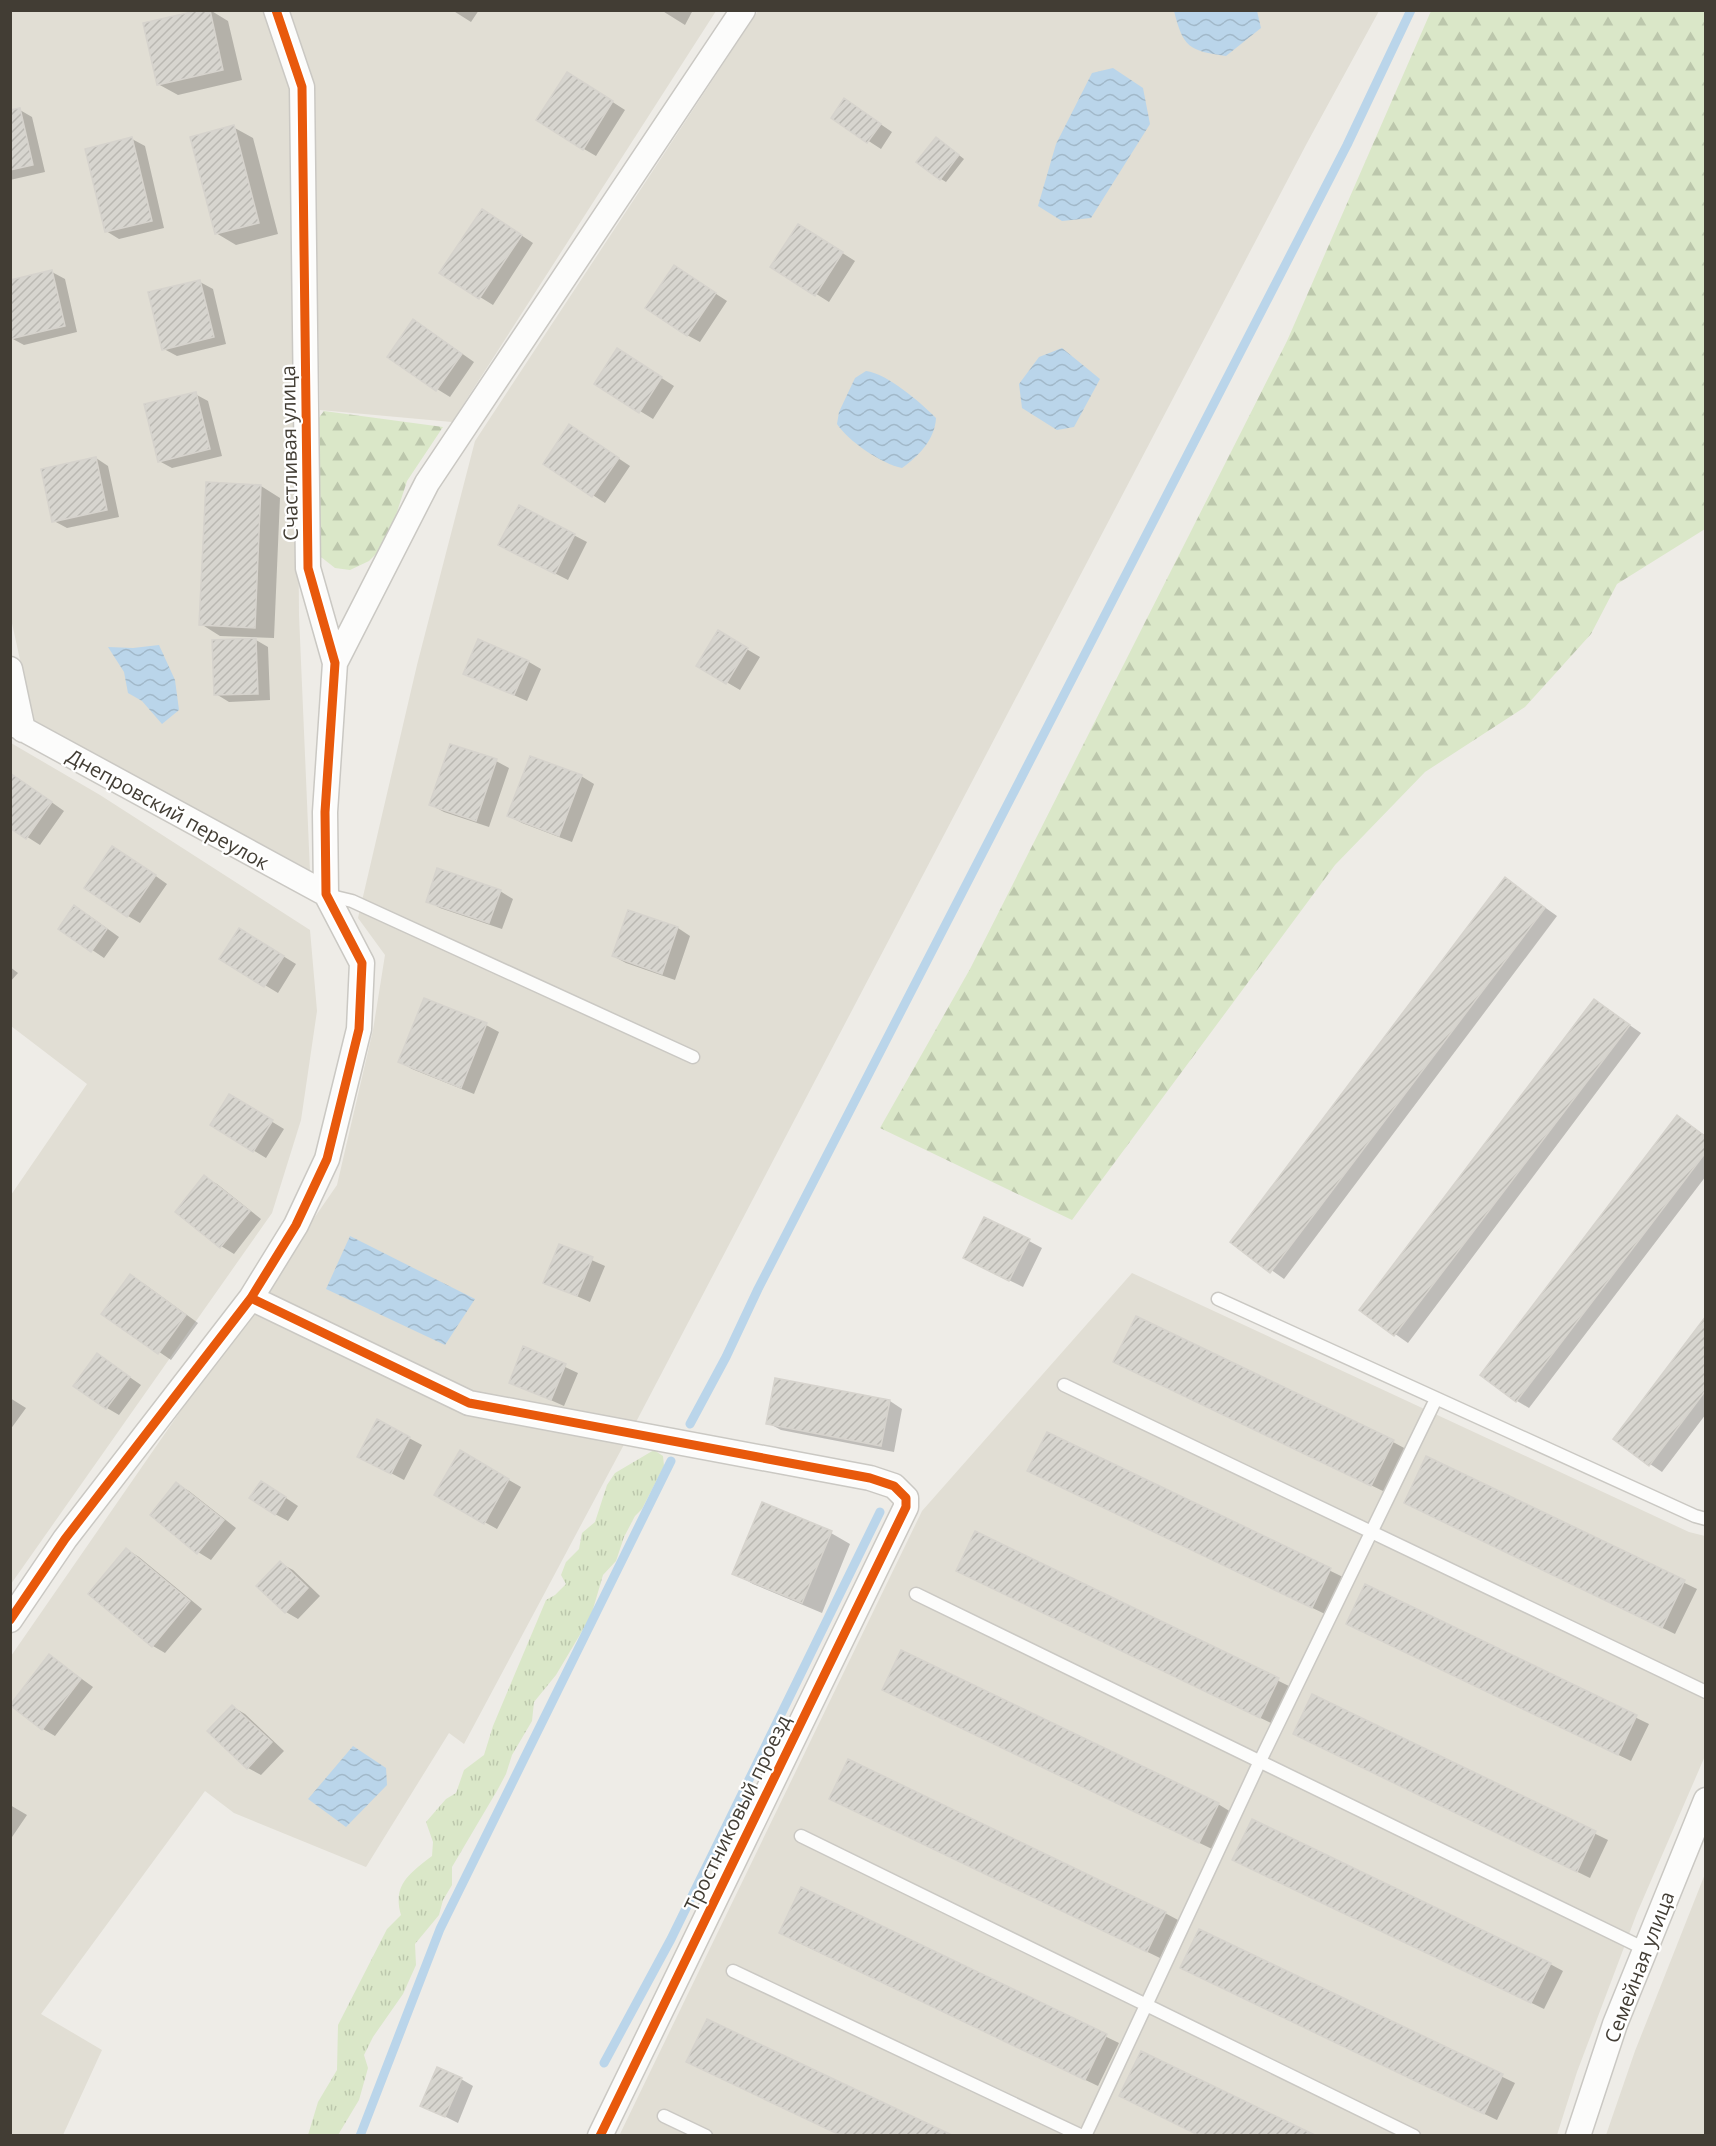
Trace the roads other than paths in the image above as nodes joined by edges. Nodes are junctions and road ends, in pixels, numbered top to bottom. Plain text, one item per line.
1 (276, 10) edge
2 (743, 10) edge
3 (335, 663) junction
4 (10, 669) edge
5 (17, 726) edge
6 (326, 894) junction
7 (693, 1057) dead end
8 (251, 1298) junction
9 (1218, 1299) dead end
10 (1064, 1385) dead end
11 (1436, 1399) junction
12 (1706, 1519) edge
13 (1371, 1532) junction
14 (916, 1594) dead end
15 (10, 1620) edge
16 (1700, 1690) edge
17 (1260, 1761) junction
18 (1706, 1800) edge
19 (801, 1836) dead end
20 (1635, 1944) junction
21 (733, 1971) dead end
22 (1147, 2005) junction
23 (664, 2116) dead end
24 (600, 2136) edge
25 (706, 2136) edge
26 (1084, 2136) edge
27 (1414, 2136) edge
28 (1578, 2136) edge

1 - 3 street, Счастливая улица
2 - 3 street
3 - 6 street, Счастливая улица
4 - 5 street
5 - 6 street, Днепровский переулок
6 - 7 lane
6 - 8 street
8 - 15 street
8 - 24 street, Тростниковый проезд
9 - 11 lane
10 - 13 lane
11 - 12 lane
11 - 13 lane
13 - 16 lane
13 - 17 lane
14 - 17 lane
17 - 20 lane
17 - 22 lane
18 - 20 street, Семейная улица
19 - 22 lane
20 - 28 street, Семейная улица
21 - 26 lane
22 - 26 lane
22 - 27 lane
23 - 25 lane

